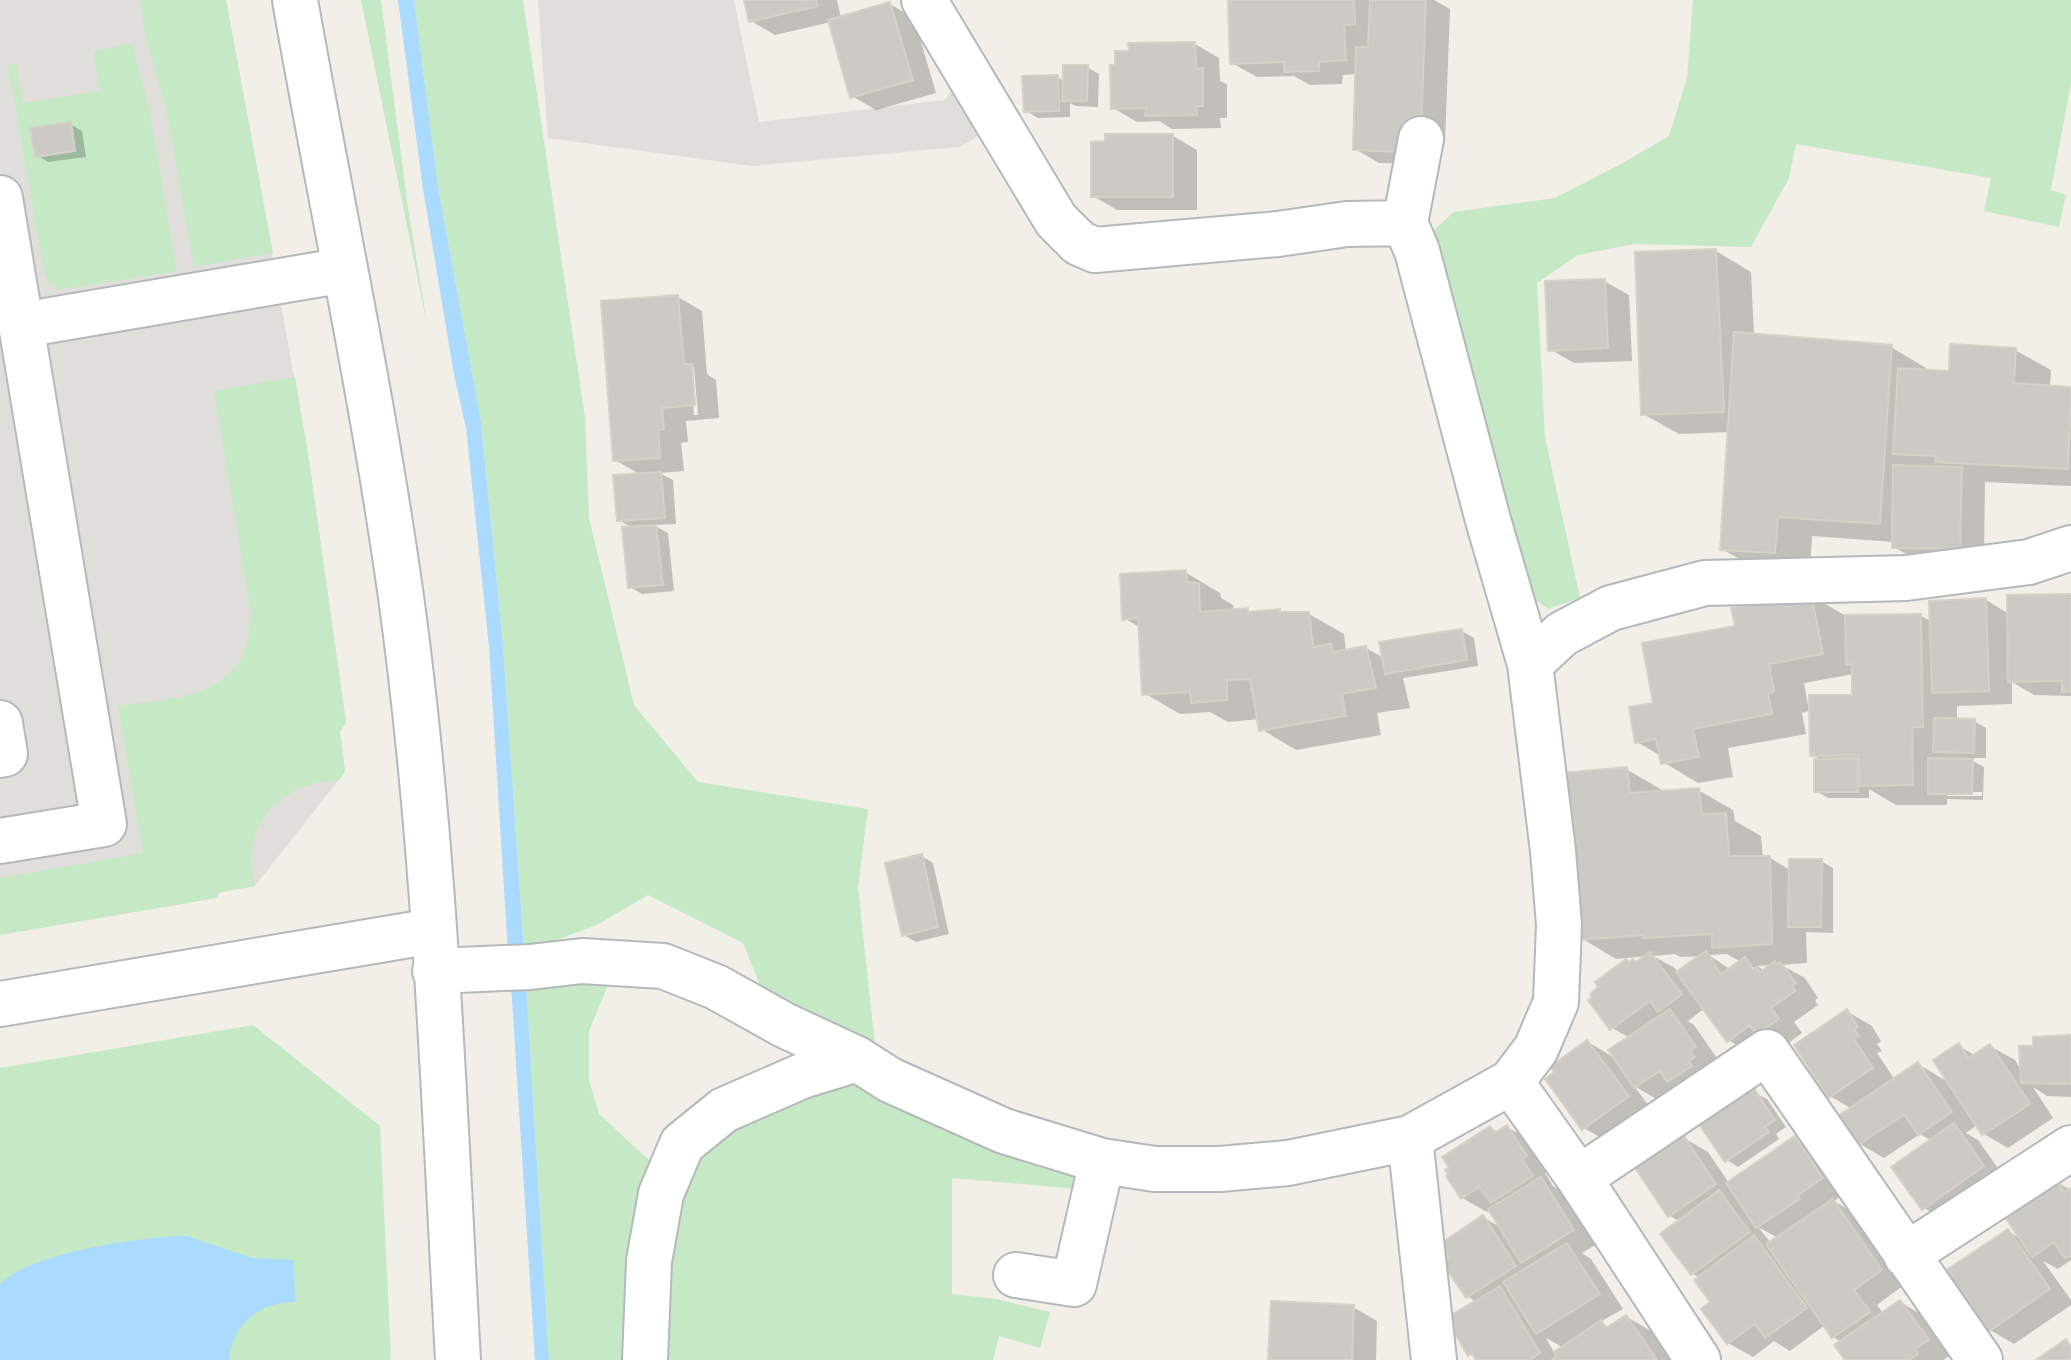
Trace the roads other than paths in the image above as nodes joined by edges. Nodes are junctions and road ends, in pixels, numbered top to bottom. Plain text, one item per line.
1 (295, 0) edge
2 (924, 0) edge
3 (1421, 139) dead end
4 (0, 198) edge
5 (1405, 223) junction
6 (345, 270) junction
7 (22, 325) junction
8 (2071, 548) edge
9 (1530, 664) junction
10 (0, 723) edge
11 (0, 755) edge
12 (0, 841) edge
13 (434, 951) junction
14 (0, 1004) edge
15 (857, 1059) junction
16 (1511, 1082) junction
17 (1410, 1138) junction
18 (2071, 1148) edge
19 (1102, 1161) junction
20 (1579, 1178) junction
21 (1906, 1255) junction
22 (1016, 1275) dead end
23 (458, 1360) edge
24 (645, 1360) edge
25 (1434, 1360) edge
26 (1698, 1360) edge
27 (1980, 1360) edge

1 - 6 street
2 - 5 street
3 - 5 street
4 - 7 street
5 - 9 street
6 - 7 street
6 - 13 street
7 - 12 street
8 - 9 street
9 - 16 street
10 - 11 street
13 - 14 street
13 - 15 street
13 - 23 street
15 - 19 street
15 - 24 street
16 - 17 street
16 - 20 street
17 - 19 street
17 - 25 street
18 - 21 street
19 - 22 street
20 - 21 street
20 - 26 street
21 - 27 street

